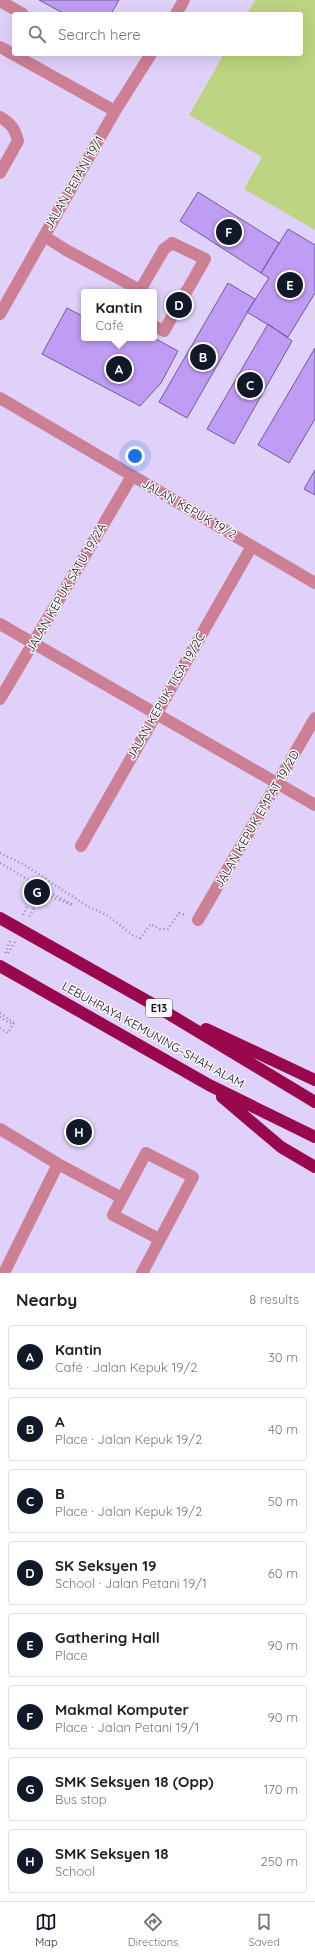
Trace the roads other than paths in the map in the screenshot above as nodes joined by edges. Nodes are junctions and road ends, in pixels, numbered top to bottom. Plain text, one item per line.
1 (184, 0) edge
2 (0, 1) edge
3 (19, 12) edge
4 (177, 12) edge
5 (0, 47) edge
6 (12, 54) edge
7 (16, 56) edge
8 (150, 56) edge
9 (115, 111) junction
10 (0, 117) edge
11 (0, 173) edge
12 (44, 236) junction
13 (136, 289) edge
14 (141, 289) edge
15 (0, 314) edge
16 (157, 328) edge
17 (0, 398) edge
18 (132, 476) junction
19 (252, 546) junction
20 (315, 583) edge
21 (0, 624) edge
22 (34, 644) junction
23 (0, 699) edge
24 (155, 713) junction
25 (315, 718) edge
26 (277, 783) junction
27 (315, 805) edge
28 (81, 846) dead end
29 (0, 918) edge
30 (198, 920) road end
31 (0, 966) edge
32 (148, 1002) junction
33 (315, 1080) edge
34 (209, 1085) junction
35 (315, 1102) edge
36 (0, 1129) edge
37 (315, 1137) edge
38 (58, 1164) junction
39 (315, 1167) edge
40 (122, 1198) junction
41 (159, 1240) junction
42 (4, 1273) edge
43 (142, 1273) edge

1 - 4 street
2 - 3 street
5 - 6 street
7 - 9 street
8 - 9 street, JALAN PETANI 19/1
9 - 12 street, JALAN PETANI 19/1
10 - 11 street
12 - 13 street
12 - 15 street, JALAN PETANI 19/1
14 - 16 street
17 - 18 street, JALAN KEPUK 19/2
18 - 19 street, JALAN KEPUK 19/2
18 - 22 street, JALAN KEPUK SATU 19/2A
19 - 20 street, JALAN KEPUK 19/2
19 - 24 street, JALAN KEPUK TIGA 19/2C
21 - 22 street
22 - 23 street, JALAN KEPUK SATU 19/2A
22 - 24 street
24 - 26 street
24 - 28 street, JALAN KEPUK TIGA 19/2C
25 - 26 street, JALAN KEPUK EMPAT 19/2D
26 - 27 street
26 - 30 street, JALAN KEPUK EMPAT 19/2D
29 - 32 highway, LEBUHRAYA KEMUNING–SHAH ALAM / E13
31 - 34 highway, LEBUHRAYA KEMUNING–SHAH ALAM
32 - 33 highway
32 - 35 highway, LEBUHRAYA KEMUNING–SHAH ALAM / E13
34 - 37 highway, LEBUHRAYA KEMUNING–SHAH ALAM
34 - 39 highway
36 - 38 street
38 - 40 street
38 - 42 street
40 - 41 street
40 - 41 street
41 - 43 street

